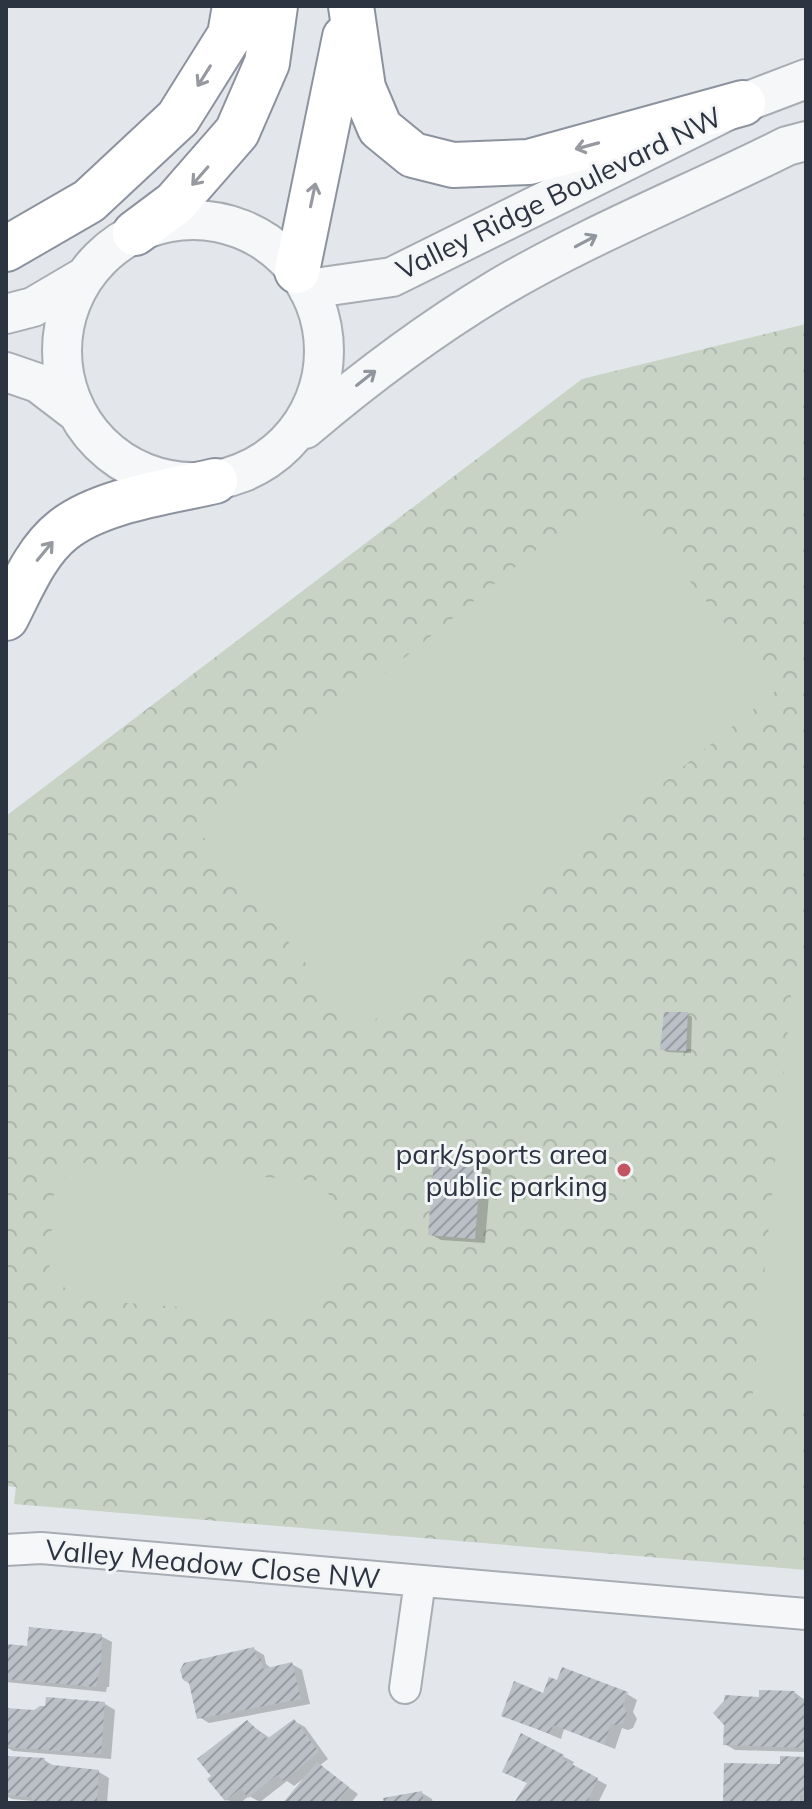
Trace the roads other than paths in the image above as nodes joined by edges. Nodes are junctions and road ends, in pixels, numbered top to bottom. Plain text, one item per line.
1 (235, 6) edge
2 (275, 6) edge
3 (351, 7) edge
4 (806, 79) edge
5 (743, 103) junction
6 (806, 141) edge
7 (135, 233) junction
8 (6, 249) edge
9 (84, 277) junction
10 (303, 280) junction
11 (6, 314) edge
12 (6, 372) edge
13 (76, 412) junction
14 (284, 446) junction
15 (215, 481) junction
16 (6, 618) edge
17 (6, 1550) edge
18 (420, 1581) junction
19 (806, 1614) edge
20 (405, 1688) dead end

1 -> 8 highway
2 -> 7 highway
5 -> 3 highway
10 -> 3 highway
4 - 5 street, Valley Ridge Boulevard NW
5 - 10 street, Valley Ridge Boulevard NW
14 -> 6 street, Valley Ridge Boulevard NW
7 - 9 street
7 - 10 street
9 - 11 street
9 - 13 street
10 - 14 street
12 - 13 street
13 - 15 street
14 - 15 street
16 -> 15 highway
17 - 18 street, Valley Meadow Close NW
18 - 19 street, Valley Meadow Close NW
18 - 20 street, Valley Meadow Close NW

